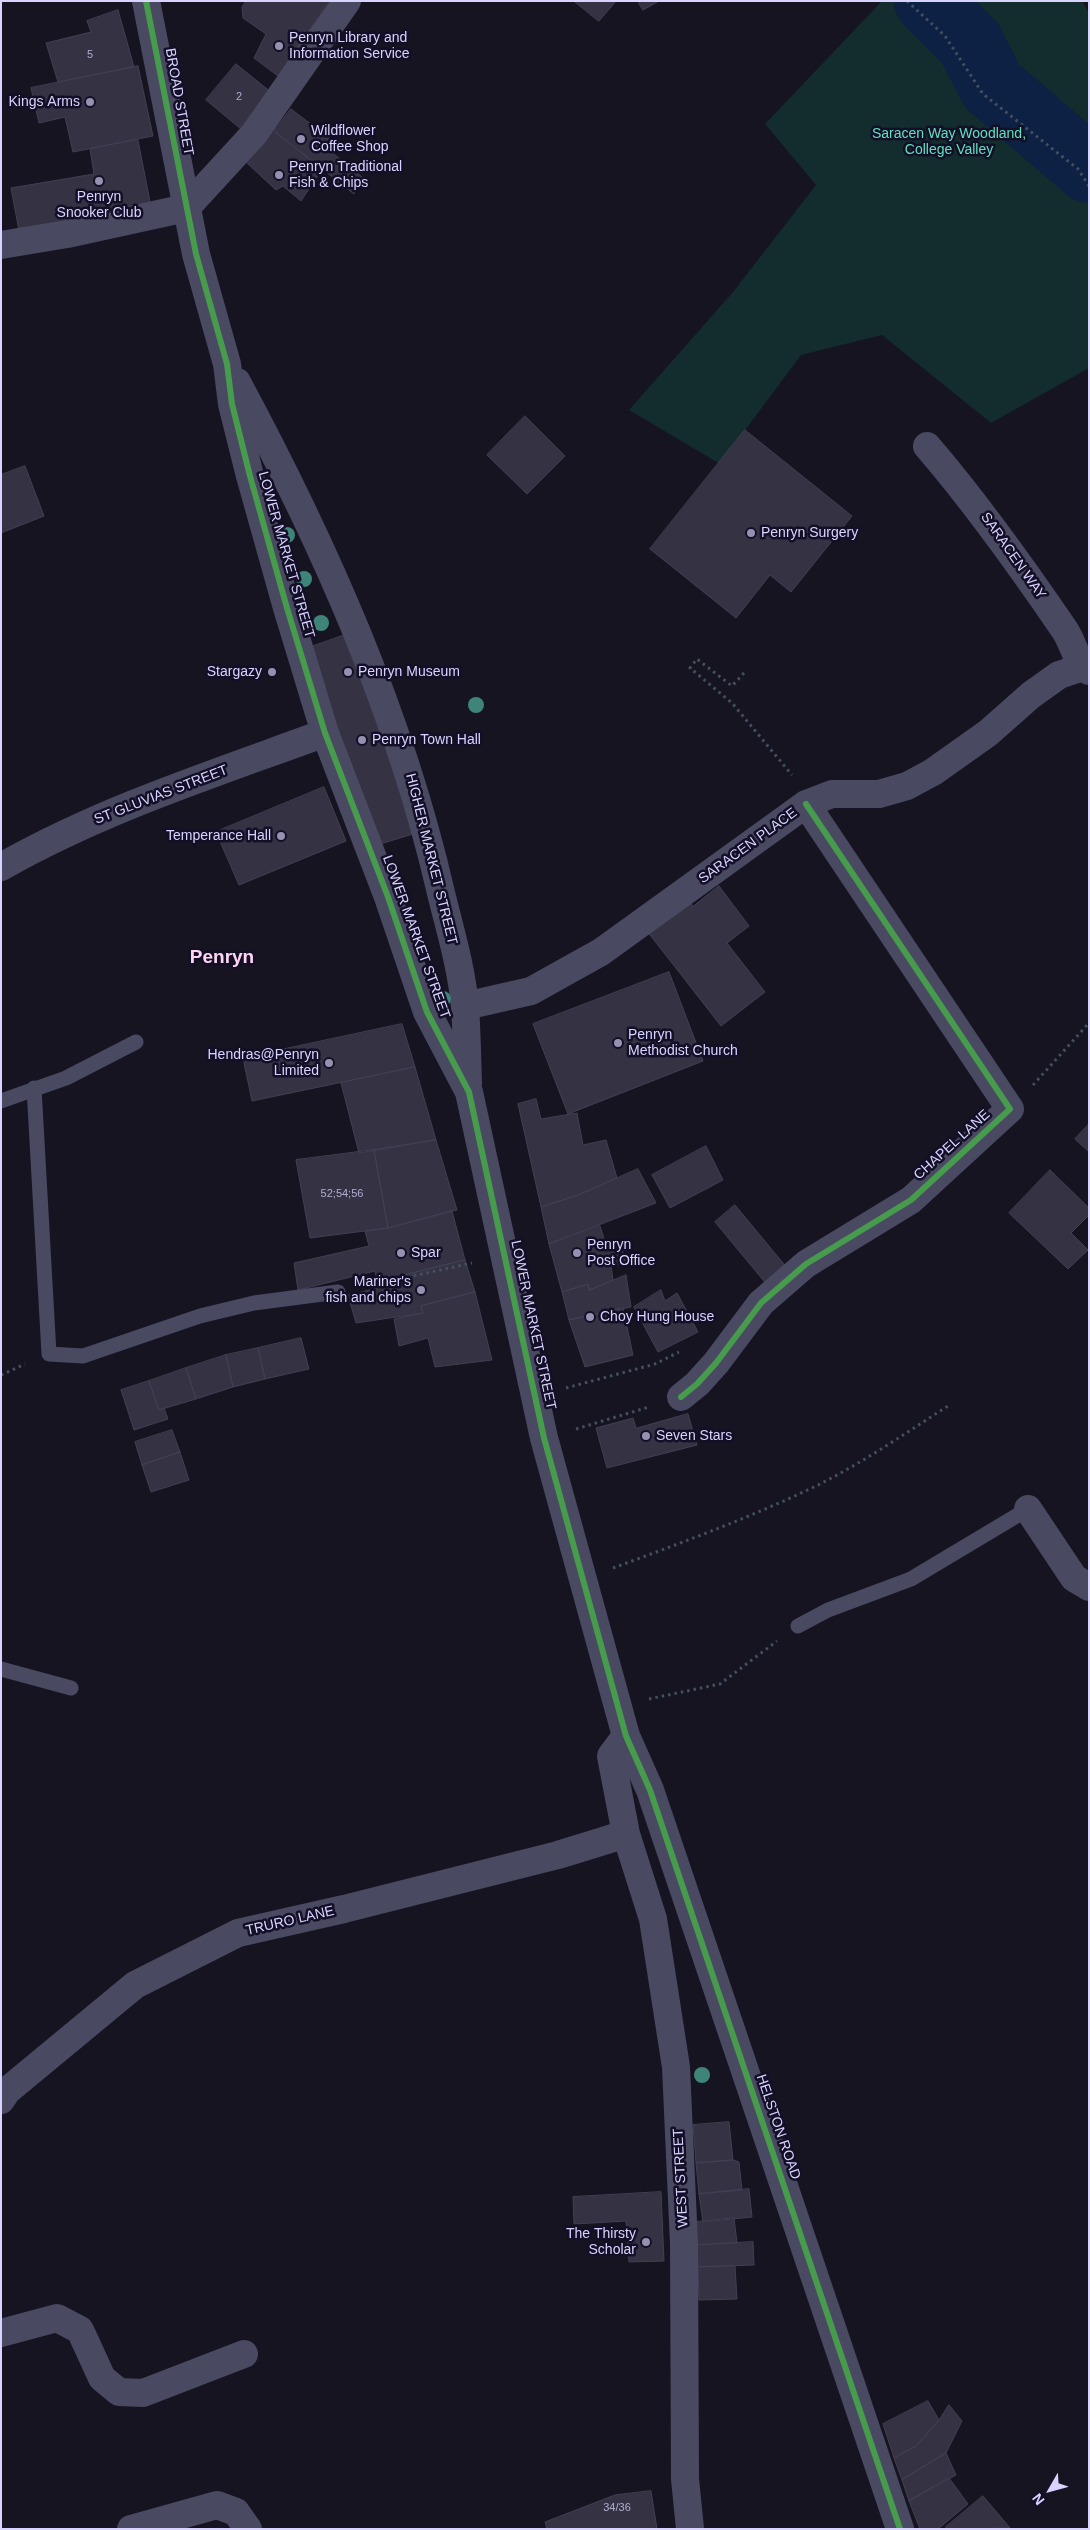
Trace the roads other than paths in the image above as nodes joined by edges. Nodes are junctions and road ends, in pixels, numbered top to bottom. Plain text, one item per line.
1 (146, 1) edge
2 (347, 1) edge
3 (186, 208) junction
4 (8, 244) edge
5 (227, 364) junction
6 (928, 446) dead end
7 (1086, 669) edge
8 (325, 733) junction
9 (809, 802) junction
10 (1, 867) edge
11 (465, 1006) junction
12 (136, 1042) dead end
13 (34, 1088) junction
14 (468, 1092) junction
15 (1, 1102) edge
16 (338, 1292) road end
17 (681, 1397) road end
18 (1028, 1509) joint
19 (1089, 1587) edge
20 (798, 1626) road end
21 (1, 1669) edge
22 (71, 1688) dead end
23 (626, 1736) junction
24 (626, 1834) junction
25 (1, 2100) edge
26 (1, 2333) edge
27 (244, 2354) dead end
28 (131, 2529) edge
29 (248, 2529) edge
30 (690, 2529) edge
31 (900, 2529) edge

1 - 3 street, BROAD STREET
2 - 3 street
3 - 4 street
3 - 5 street, LOWER MARKET STREET
5 - 8 street, LOWER MARKET STREET
5 - 11 street, HIGHER MARKET STREET
6 - 7 street, SARACEN WAY
7 - 9 street, SARACEN PLACE
8 - 10 street, ST GLUVIAS STREET
8 - 14 street, LOWER MARKET STREET
9 - 11 street, SARACEN PLACE
9 - 17 street, CHAPEL LANE
11 - 14 street, HIGHER MARKET STREET
12 - 13 lane
13 - 15 lane
13 - 16 lane
14 - 23 street, LOWER MARKET STREET
18 - 19 street
18 - 20 lane
21 - 22 lane
23 - 24 street, WEST STREET
23 - 31 street, HELSTON ROAD
24 - 25 street, TRURO LANE
24 - 30 street, WEST STREET
26 - 27 street
28 - 29 street

